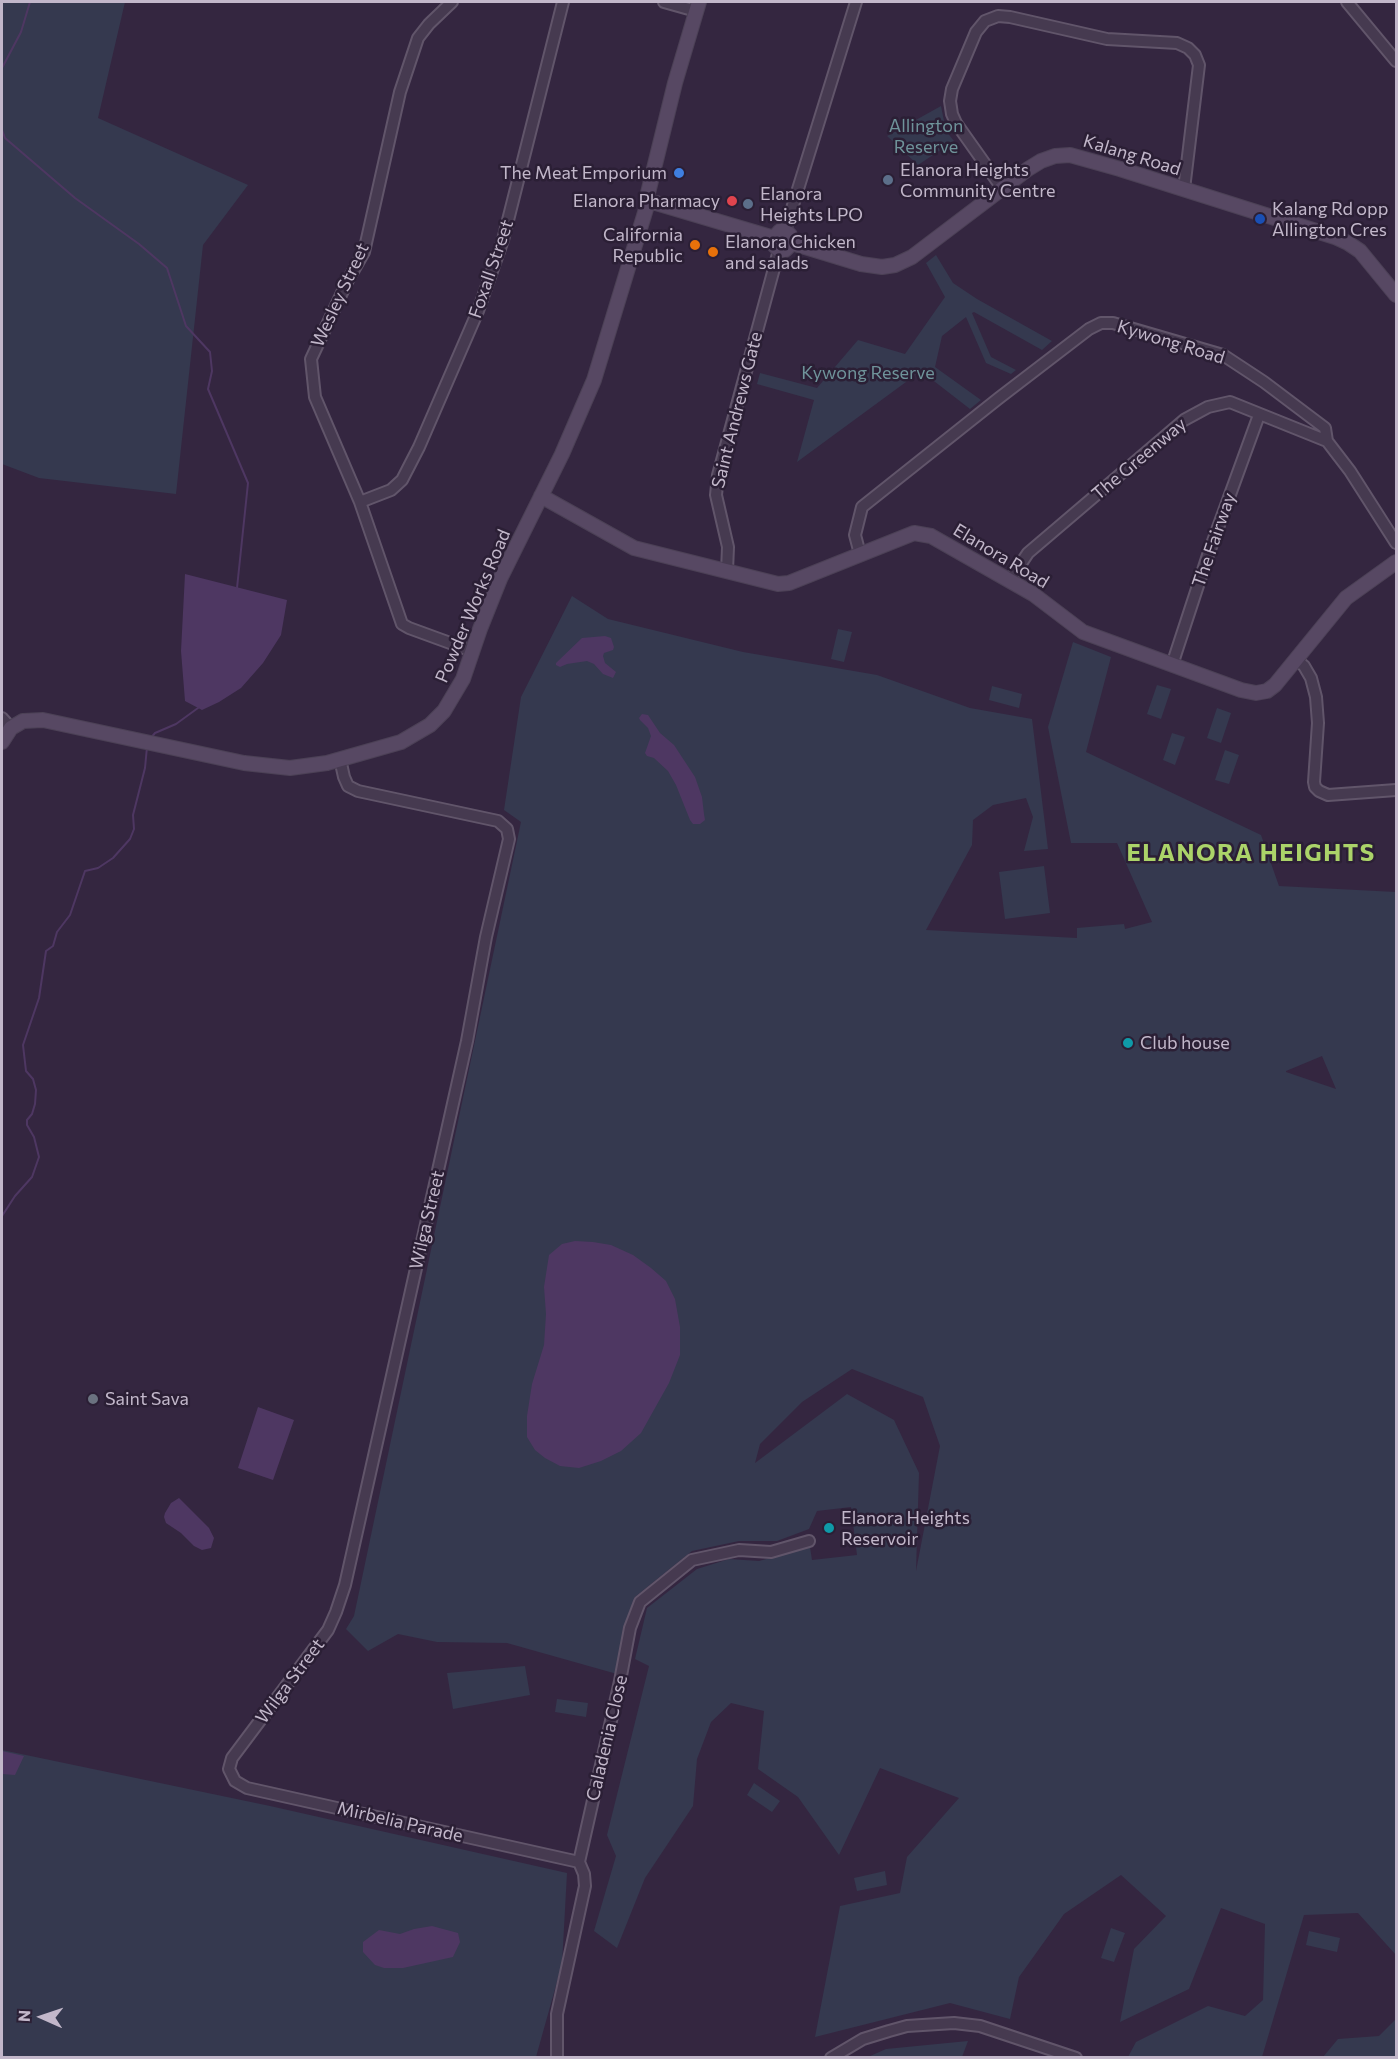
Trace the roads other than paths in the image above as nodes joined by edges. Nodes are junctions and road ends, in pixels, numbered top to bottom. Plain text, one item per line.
1 (452, 2) edge
2 (563, 2) edge
3 (664, 2) edge
4 (856, 2) edge
5 (1347, 2) edge
6 (698, 6) edge
7 (1396, 61) edge
8 (1002, 188) junction
9 (1184, 189) junction
10 (650, 202) junction
11 (783, 240) junction
12 (1396, 296) edge
13 (1259, 415) junction
14 (1327, 441) junction
15 (541, 496) junction
16 (360, 502) junction
17 (1396, 543) edge
18 (860, 554) junction
19 (1396, 562) edge
20 (727, 571) junction
21 (1010, 580) junction
22 (472, 651) junction
23 (1298, 660) junction
24 (1172, 665) junction
25 (6, 723) edge
26 (2, 742) edge
27 (340, 759) junction
28 (1396, 790) edge
29 (808, 1541) dead end
30 (229, 1769) joint
31 (579, 1862) junction
32 (557, 2058) edge
33 (831, 2058) edge
34 (1076, 2058) edge

1 - 16 street, Wesley Street
2 - 16 street, Foxall Street
3 - 6 street
4 - 11 street, Saint Andrews Gate
5 - 7 street
6 - 10 street, Powder Works Road
8 - 9 street, Kalang Road
8 - 9 street
8 - 11 street, Kalang Road
9 - 12 street, Kalang Road
10 - 11 street, Kalang Road
10 - 15 street, Powder Works Road
11 - 20 street, Saint Andrews Gate
13 - 14 street, The Greenway
13 - 21 street, The Greenway
13 - 24 street, The Fairway
14 - 17 street, Kywong Road
14 - 18 street, Kywong Road
15 - 20 street, Elanora Road
15 - 22 street, Powder Works Road
16 - 22 street, Wesley Street
18 - 20 street, Elanora Road
18 - 21 street, Elanora Road
19 - 23 street, Elanora Road
21 - 24 street, Elanora Road
22 - 27 street, Powder Works Road
23 - 24 street, Elanora Road
23 - 28 street
25 - 26 street, Powder Works Road
25 - 27 street, Powder Works Road
27 - 30 street, Wilga Street
29 - 31 street, Caladenia Close
30 - 31 street, Mirbelia Parade
31 - 32 street, Caladenia Close
33 - 34 street

